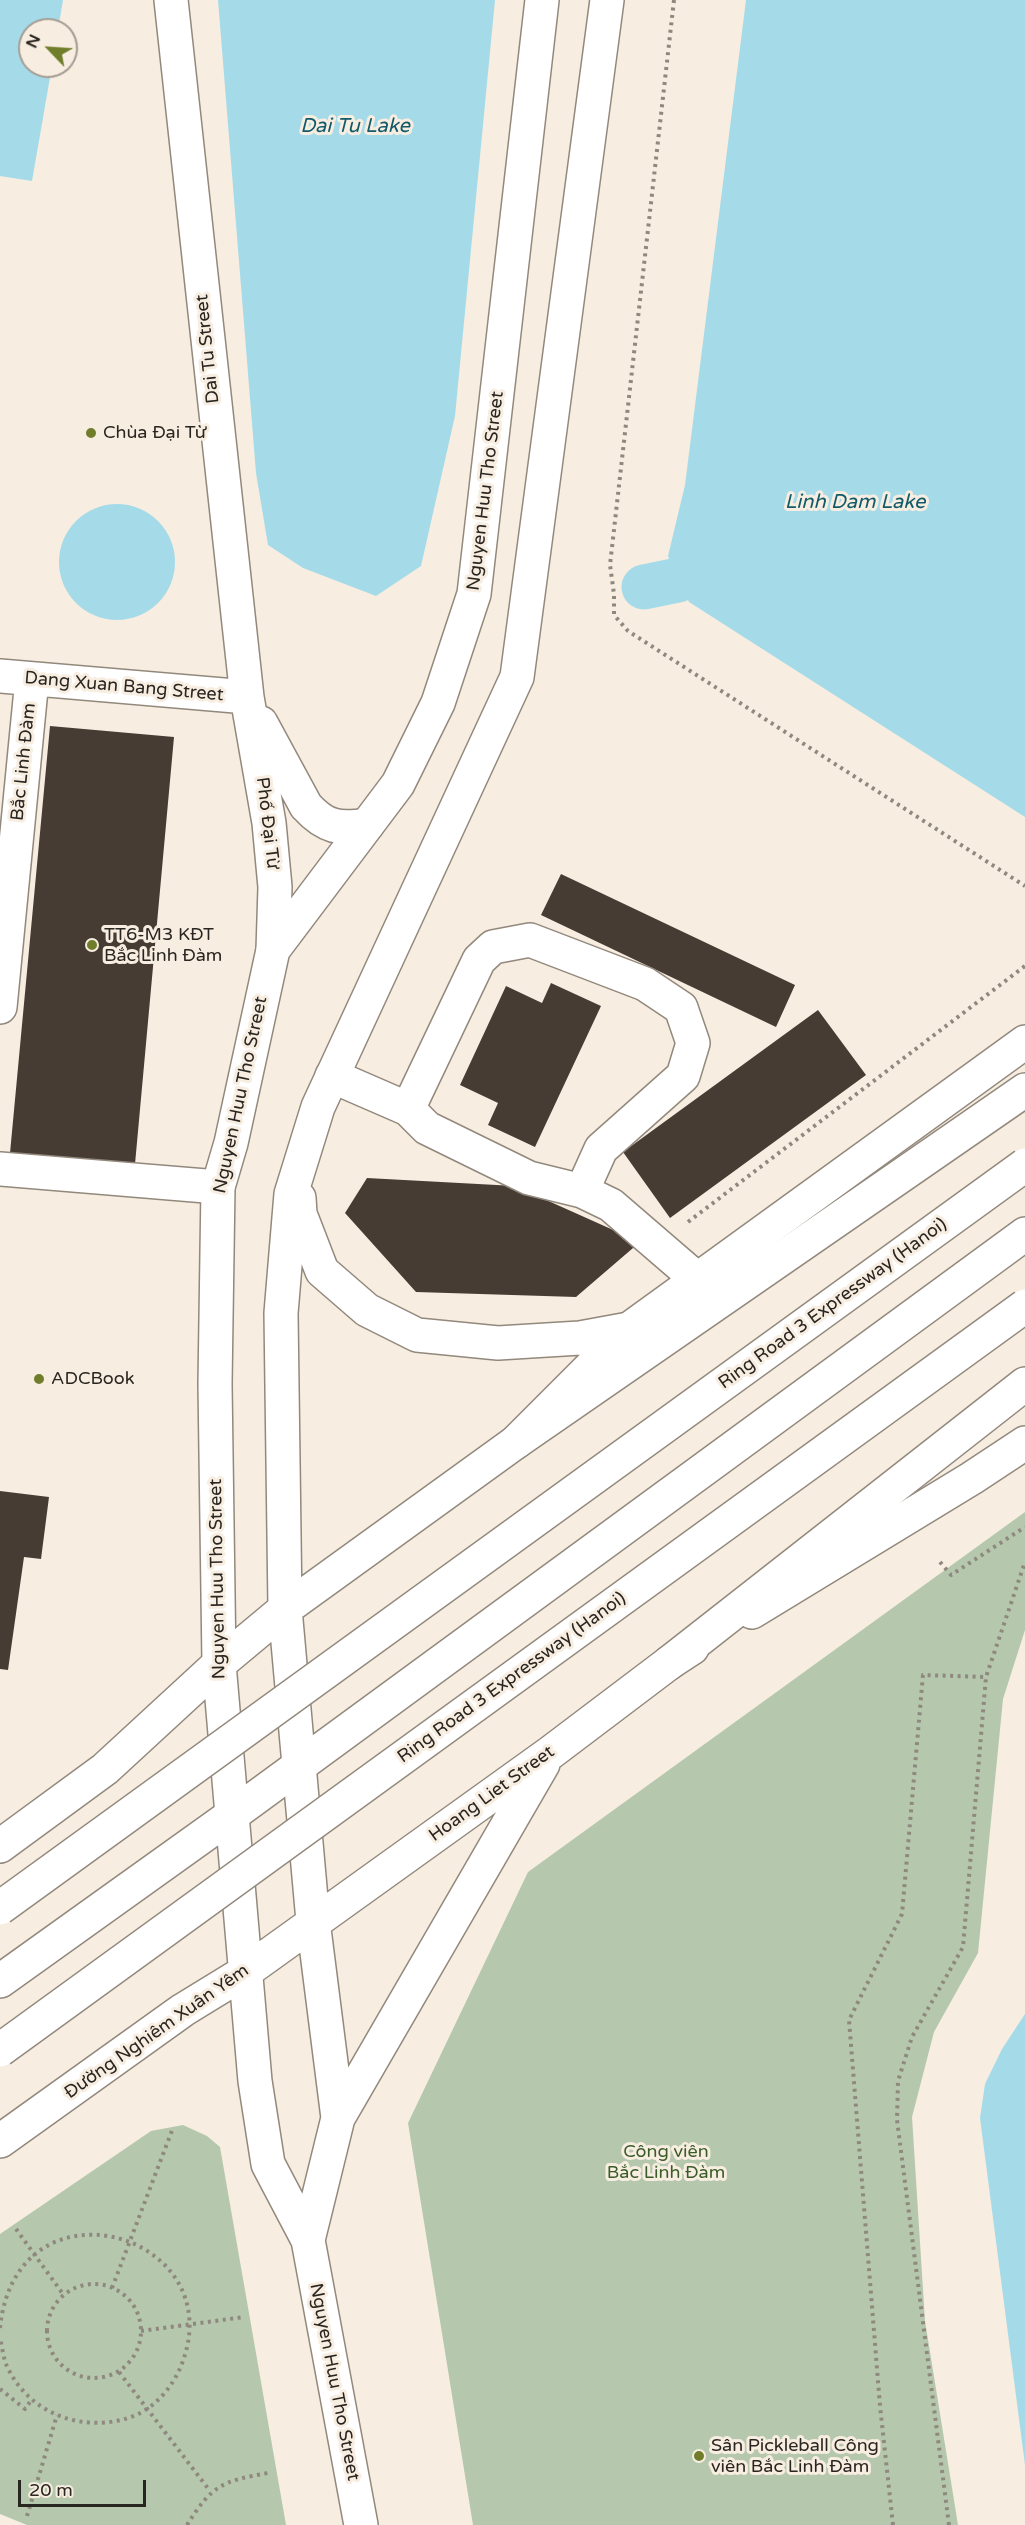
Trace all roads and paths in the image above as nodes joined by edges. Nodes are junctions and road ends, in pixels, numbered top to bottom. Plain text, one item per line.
1 (171, 0) edge
2 (542, 0) edge
3 (607, 0) edge
4 (674, 0) edge
5 (0, 676) edge
6 (32, 679) junction
7 (248, 697) junction
8 (367, 825) junction
9 (1025, 886) edge
10 (4, 916) edge
11 (273, 950) junction
12 (1025, 966) edge
13 (0, 1007) edge
14 (1025, 1042) edge
15 (332, 1076) junction
16 (1018, 1095) edge
17 (408, 1109) junction
18 (1025, 1165) edge
19 (0, 1169) edge
20 (297, 1171) junction
21 (218, 1187) junction
22 (582, 1191) junction
23 (1013, 1243) edge
24 (663, 1250) junction
25 (698, 1280) junction
26 (1025, 1306) edge
27 (629, 1329) junction
28 (1025, 1384) edge
29 (516, 1442) junction
30 (1025, 1443) edge
31 (1025, 1527) edge
32 (940, 1562) dead end
33 (1025, 1562) edge
34 (285, 1609) junction
35 (669, 1663) junction
36 (219, 1664) junction
37 (986, 1677) junction
38 (550, 1753) junction
39 (300, 1763) junction
40 (232, 1815) junction
41 (0, 1846) edge
42 (0, 1908) edge
43 (313, 1921) junction
44 (245, 1972) junction
45 (0, 1981) edge
46 (0, 2050) edge
47 (338, 2118) junction
48 (173, 2128) dead end
49 (0, 2141) edge
50 (16, 2229) dead end
51 (130, 2240) junction
52 (308, 2240) junction
53 (35, 2256) junction
54 (112, 2288) junction
55 (63, 2294) junction
56 (244, 2317) dead end
57 (188, 2324) junction
58 (0, 2328) edge
59 (141, 2331) junction
60 (0, 2338) edge
61 (119, 2372) junction
62 (0, 2389) edge
63 (32, 2399) junction
64 (146, 2410) junction
65 (57, 2415) junction
66 (268, 2473) dead end
67 (210, 2491) junction
68 (27, 2516) dead end
69 (187, 2525) edge
70 (361, 2525) edge
71 (893, 2525) edge
72 (949, 2525) edge

1 - 7 main road, Dai Tu Street
2 - 8 main road, Nguyen Huu Tho Street
3 - 15 main road, Nguyen Huu Tho Street
4 - 9 path
5 - 6 main road, Dang Xuan Bang Street
6 - 7 main road, Dang Xuan Bang Street
6 - 10 main road, Bắc Linh Đàm
7 - 8 main road
7 - 11 main road, Phố Đại Từ
8 - 11 main road, Nguyen Huu Tho Street
10 - 13 main road, Bắc Linh Đàm
11 - 21 main road, Nguyen Huu Tho Street
12 - 24 path
14 - 25 main road
15 - 17 main road
15 - 20 main road, Nguyen Huu Tho Street
16 - 29 main road
17 - 22 main road
17 - 22 main road
18 - 42 main road, Ring Road 3 Expressway (Hanoi), bridge
19 - 21 main road
20 - 27 main road
20 - 34 main road, Nguyen Huu Tho Street
21 - 36 main road, Nguyen Huu Tho Street
22 - 24 main road
23 - 39 main road
24 - 25 main road
25 - 27 main road
26 - 46 main road, Ring Road 3 Expressway (Hanoi), bridge
27 - 29 main road
28 - 35 main road
29 - 34 main road
30 - 35 main road
31 - 32 path
33 - 37 path
34 - 36 main road
34 - 39 main road, Nguyen Huu Tho Street
35 - 38 main road, Hoang Liet Street
36 - 40 main road, Nguyen Huu Tho Street
36 - 41 main road
37 - 71 path
37 - 72 path
38 - 43 main road, Hoang Liet Street
38 - 47 main road
39 - 40 main road
39 - 43 main road, Nguyen Huu Tho Street
40 - 44 main road, Nguyen Huu Tho Street
40 - 45 main road
43 - 44 main road, Đường Nghiêm Xuân Yêm
43 - 47 main road, Nguyen Huu Tho Street
44 - 49 main road, Đường Nghiêm Xuân Yêm
44 - 52 main road, Nguyen Huu Tho Street
47 - 52 main road, Nguyen Huu Tho Street
48 - 51 path
50 - 53 path
51 - 53 path
51 - 54 path
51 - 57 path
52 - 70 main road, Nguyen Huu Tho Street
53 - 55 path
53 - 58 path
54 - 55 path
54 - 59 path
55 - 61 path
56 - 57 path
57 - 59 path
57 - 64 path
59 - 61 path
60 - 63 path
61 - 64 path
62 - 63 path
63 - 65 path
64 - 65 path
64 - 67 path
65 - 68 path
66 - 67 path
67 - 69 path

